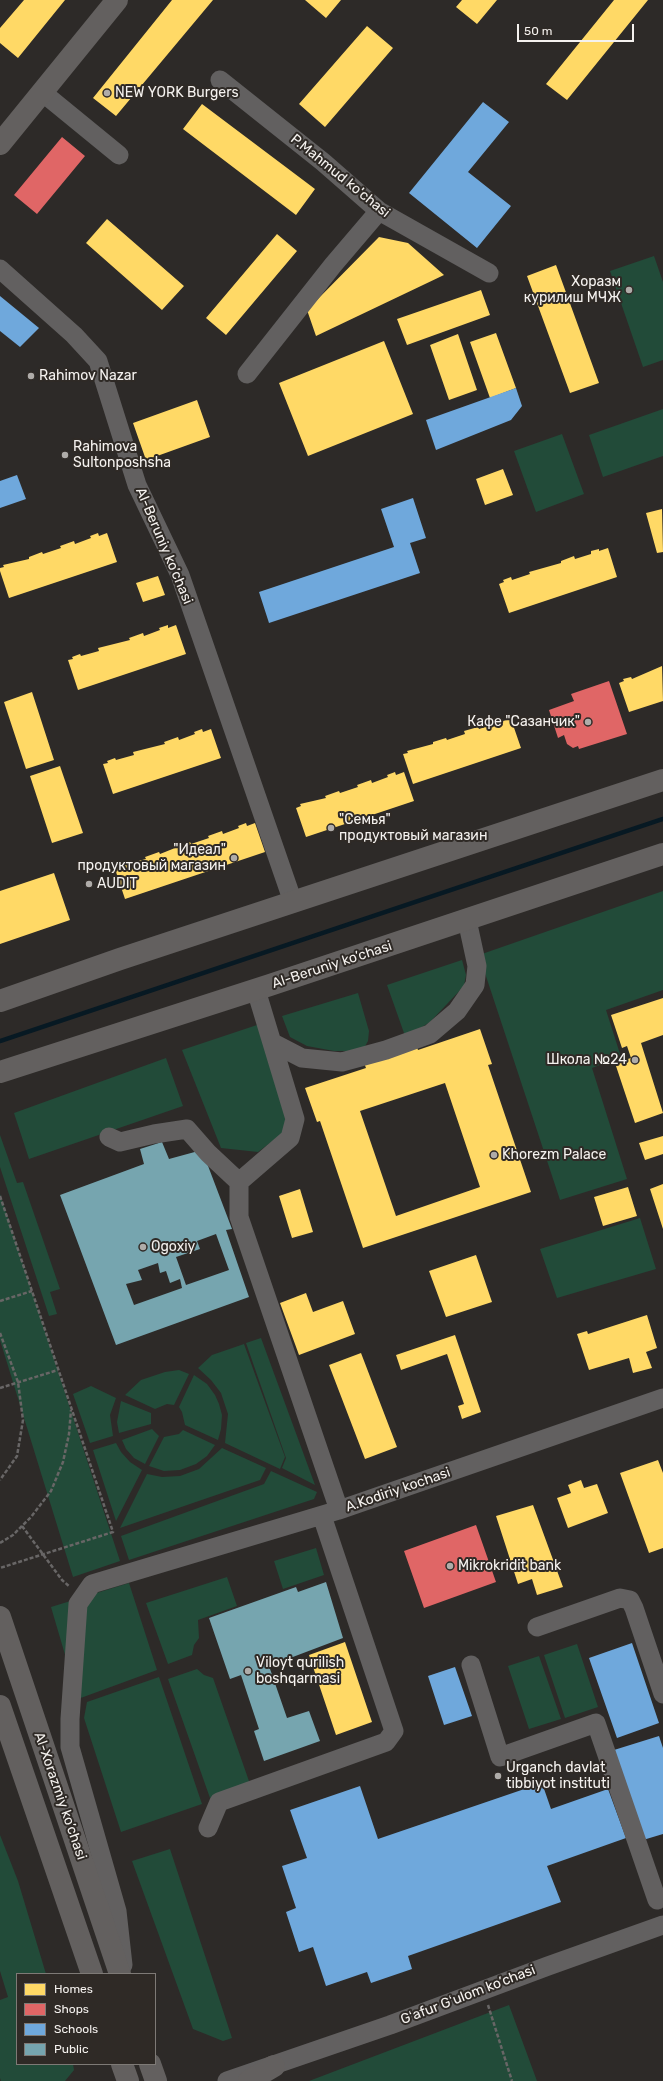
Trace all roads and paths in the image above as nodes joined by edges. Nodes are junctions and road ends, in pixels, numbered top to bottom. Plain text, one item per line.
1 (117, 0) edge
2 (220, 80) dead end
3 (42, 92) junction
4 (0, 144) edge
5 (119, 155) dead end
6 (379, 211) junction
7 (0, 270) edge
8 (489, 273) dead end
9 (247, 374) dead end
10 (663, 780) edge
11 (663, 854) edge
12 (293, 902) junction
13 (466, 920) junction
14 (256, 990) junction
15 (0, 1001) edge
16 (273, 1043) junction
17 (0, 1072) edge
18 (109, 1137) dead end
19 (239, 1182) junction
20 (0, 1196) edge
21 (2, 1207) edge
22 (33, 1290) dead end
23 (0, 1301) edge
24 (0, 1332) edge
25 (58, 1370) junction
26 (18, 1382) junction
27 (0, 1388) edge
28 (663, 1398) edge
29 (71, 1407) junction
30 (0, 1480) edge
31 (331, 1513) junction
32 (22, 1526) junction
33 (0, 1543) edge
34 (43, 1554) junction
35 (0, 1568) edge
36 (83, 1597) junction
37 (0, 1617) edge
38 (537, 1627) dead end
39 (471, 1665) dead end
40 (663, 1694) edge
41 (0, 1706) edge
42 (208, 1828) dead end
43 (657, 1900) dead end
44 (663, 1925) edge
45 (92, 1973) edge
46 (120, 1973) edge
47 (124, 1973) edge
48 (483, 1990) junction
49 (122, 2065) edge
50 (150, 2065) edge
51 (274, 2066) junction
52 (128, 2081) edge
53 (156, 2081) edge
54 (228, 2081) edge
55 (249, 2081) edge
56 (512, 2081) edge

1 - 3 main road
2 - 6 street, P.Mahmud ko'chasi
3 - 4 main road
3 - 5 street
6 - 8 street, P.Mahmud ko'chasi
6 - 9 street
7 - 12 street, Al-Beruniy ko’chasi
10 - 12 main road
11 - 13 main road, Al-Beruniy ko’chasi
12 - 15 main road
13 - 14 main road, Al-Beruniy ko’chasi
13 - 16 street
14 - 16 street
14 - 17 main road, Al-Beruniy ko’chasi
16 - 19 street
18 - 19 street
19 - 31 street
20 - 21 path
21 - 25 path
22 - 23 path
24 - 26 path
25 - 26 path
25 - 29 path
26 - 27 path
26 - 30 path
28 - 31 street, A.Kodiriy kochasi
29 - 32 path
29 - 34 path
31 - 36 street, A.Kodiriy kochasi
31 - 42 street
32 - 33 path
32 - 34 path
34 - 35 path
34 - 36 path
36 - 47 street
37 - 46 main road, Al-Xorazmiy ko’chasi
38 - 40 street
39 - 43 street
41 - 45 main road, Al-Xorazmiy ko’chasi
44 - 48 street, Gʻafur Gʻulom ko’chasi
48 - 51 street, Gʻafur Gʻulom ko’chasi
48 - 56 path
49 - 52 main road
50 - 53 main road
51 - 54 street, Gʻafur Gʻulom ko’chasi
51 - 55 main road

